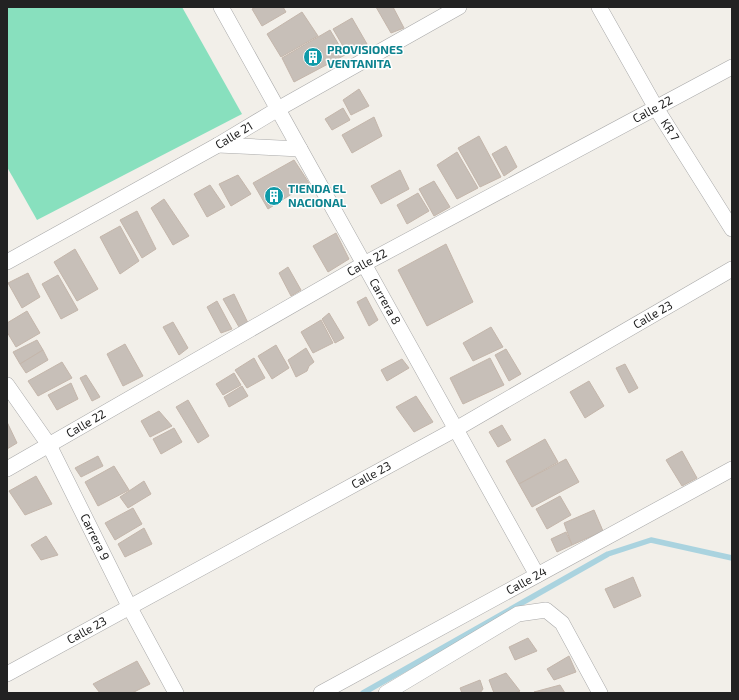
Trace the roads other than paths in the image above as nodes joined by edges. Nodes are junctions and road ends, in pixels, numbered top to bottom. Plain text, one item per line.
1 (221, 7) edge
2 (459, 7) edge
3 (599, 7) edge
4 (732, 67) edge
5 (656, 108) junction
6 (278, 109) junction
7 (218, 145) junction
8 (300, 149) junction
9 (732, 229) edge
10 (7, 262) edge
11 (364, 264) junction
12 (732, 269) edge
13 (7, 384) edge
14 (456, 429) junction
15 (49, 445) junction
16 (7, 469) edge
17 (732, 469) edge
18 (537, 575) junction
19 (130, 608) junction
20 (7, 674) edge
21 (176, 693) edge
22 (321, 693) edge
23 (386, 693) edge
24 (600, 693) edge

1 - 6 street, Carrera 8
2 - 6 street, Calle 21
3 - 5 street, KR 7
4 - 5 street, Calle 22
5 - 9 street, KR 7
5 - 11 street, Calle 22
6 - 7 street, Calle 21
6 - 8 street, Carrera 8
7 - 8 street
7 - 10 street, Calle 21
8 - 11 street, Carrera 8
11 - 14 street, Carrera 8
11 - 15 street, Calle 22
12 - 14 street, Calle 23
13 - 15 street, Carrera 9
14 - 18 street, Carrera 8
14 - 19 street, Calle 23
15 - 16 street, Calle 22
15 - 19 street, Carrera 9
17 - 18 street, Calle 24
18 - 22 street, Calle 24
19 - 20 street, Calle 23
19 - 21 street, Carrera 9
23 - 24 street, Calle 24

